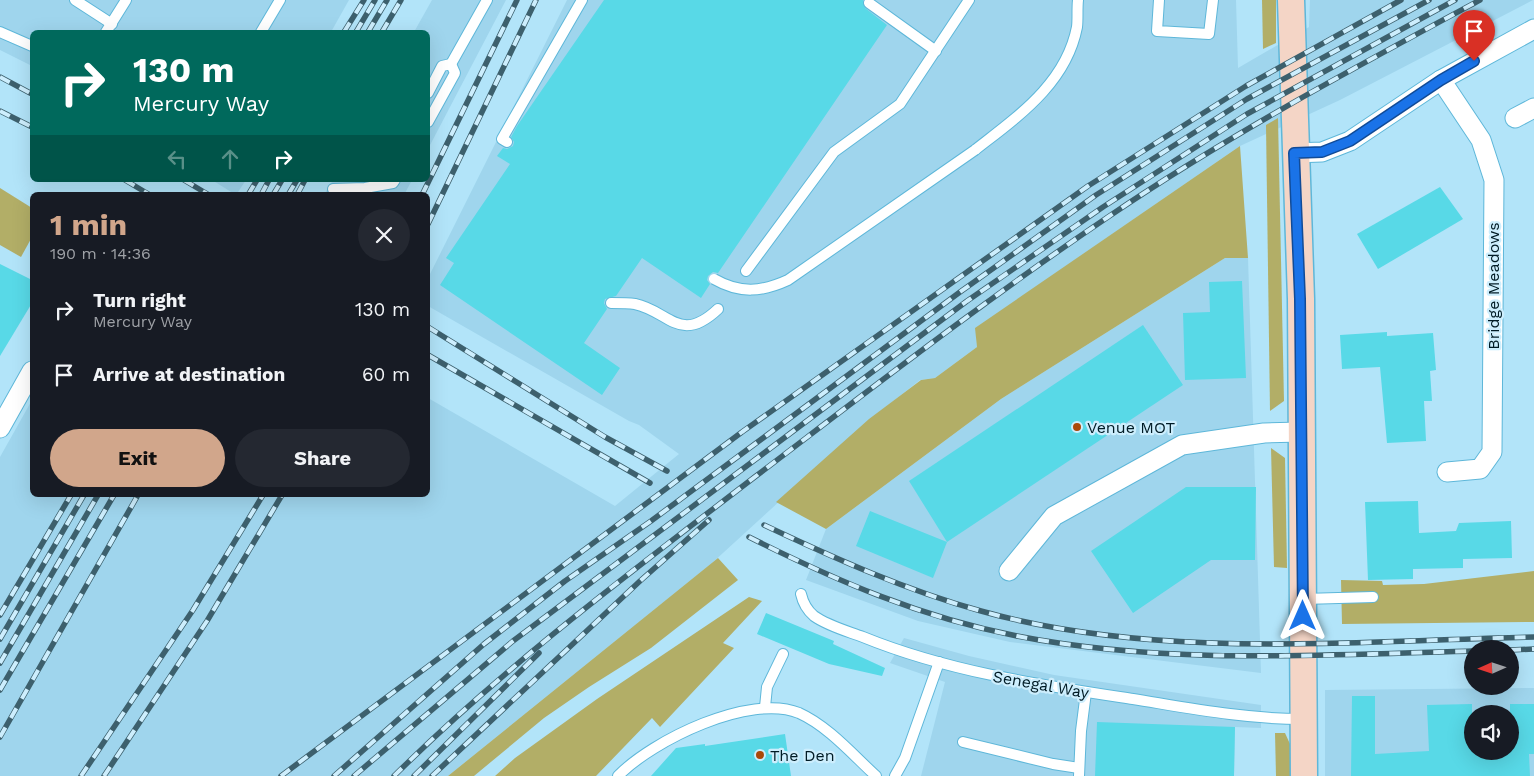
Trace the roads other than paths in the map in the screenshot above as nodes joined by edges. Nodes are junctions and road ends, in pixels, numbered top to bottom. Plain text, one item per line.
1 (75, 0) edge
2 (126, 0) edge
3 (280, 0) edge
4 (487, 0) edge
5 (582, 0) edge
6 (969, 0) edge
7 (1078, 0) edge
8 (1159, 0) edge
9 (1213, 0) edge
10 (1291, 0) edge
11 (869, 3) dead end
12 (109, 28) edge
13 (1534, 29) edge
14 (262, 30) edge
15 (0, 32) edge
16 (30, 45) edge
17 (936, 51) junction
18 (451, 64) junction
19 (1441, 80) junction
20 (430, 89) edge
21 (1534, 108) edge
22 (430, 118) edge
23 (1515, 118) dead end
24 (506, 142) dead end
25 (1294, 153) junction
26 (394, 182) edge
27 (364, 184) edge
28 (333, 189) dead end
29 (746, 271) dead end
30 (714, 278) dead end
31 (611, 303) dead end
32 (718, 309) dead end
33 (30, 375) edge
34 (0, 428) edge
35 (1301, 432) junction
36 (1447, 472) dead end
37 (1009, 571) dead end
38 (801, 594) dead end
39 (1373, 597) dead end
40 (1303, 600) junction
41 (783, 654) dead end
42 (938, 662) junction
43 (1086, 692) junction
44 (765, 708) junction
45 (1303, 719) junction
46 (963, 742) dead end
47 (1079, 772) edge
48 (618, 776) edge
49 (876, 776) edge
50 (895, 776) edge
51 (1304, 776) edge

1 - 12 lane
2 - 12 lane
3 - 14 lane
4 - 18 lane
5 - 24 lane
6 - 17 lane
7 - 30 lane, bridge
8 - 9 lane
10 - 25 street
11 - 17 lane
13 - 19 street
15 - 16 lane
17 - 29 lane
18 - 20 lane
18 - 22 lane
19 - 25 street
19 - 36 street, Bridge Meadows
21 - 23 street
25 - 35 street
26 - 27 lane
27 - 28 lane
31 - 32 lane
33 - 34 street
35 - 37 street
35 - 40 street
38 - 42 lane, Senegal Way
39 - 40 lane
40 - 45 street
41 - 44 lane
42 - 43 lane, Senegal Way
42 - 50 lane
43 - 45 lane, Senegal Way
43 - 47 lane
44 - 48 lane
44 - 49 lane
45 - 51 street
46 - 47 lane

